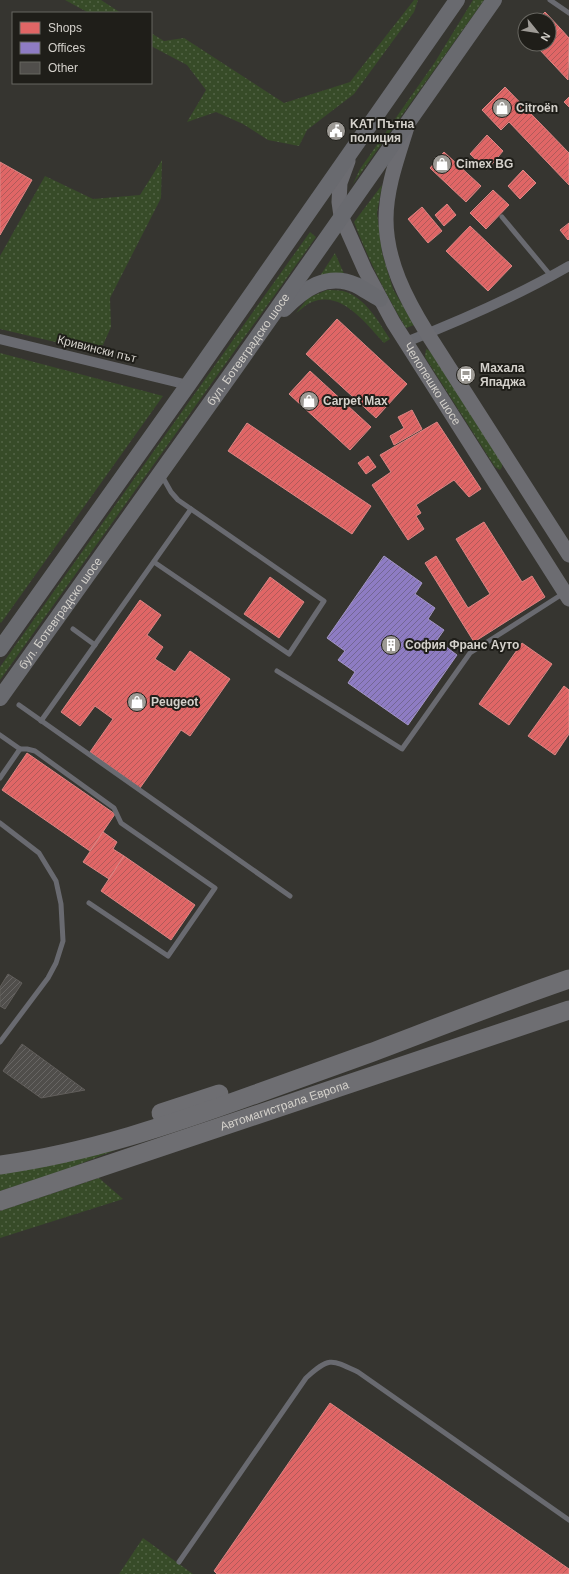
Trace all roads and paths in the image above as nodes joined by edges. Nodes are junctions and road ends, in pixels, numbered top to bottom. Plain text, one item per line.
1 (457, 0) edge
2 (494, 0) edge
3 (550, 0) edge
4 (569, 13) edge
5 (410, 118) junction
6 (350, 154) junction
7 (341, 216) junction
8 (502, 217) dead end
9 (569, 266) edge
10 (551, 276) junction
11 (380, 299) junction
12 (261, 331) junction
13 (427, 333) junction
14 (0, 339) edge
15 (406, 342) junction
16 (188, 385) junction
17 (161, 473) junction
18 (192, 509) junction
19 (569, 555) edge
20 (154, 562) junction
21 (567, 596) edge
22 (73, 629) dead end
23 (95, 645) junction
24 (0, 649) edge
25 (277, 671) dead end
26 (0, 698) edge
27 (18, 705) dead end
28 (41, 721) junction
29 (0, 735) edge
30 (20, 749) junction
31 (0, 778) edge
32 (0, 823) edge
33 (290, 896) dead end
34 (89, 903) dead end
35 (569, 979) edge
36 (522, 995) junction
37 (569, 1010) edge
38 (0, 1042) edge
39 (0, 1152) edge
40 (0, 1164) edge
41 (0, 1201) edge
42 (569, 1520) edge
43 (179, 1562) dead end

1 - 6 main road
2 - 5 main road, бул. Ботевградско шосе
3 - 4 lane
5 - 7 main road, бул. Ботевградско шосе
5 - 13 main road, Челопешко шосе
6 - 7 main road, Челопешко шосе
6 - 16 main road
7 - 11 main road, Челопешко шосе
7 - 12 main road, бул. Ботевградско шосе
8 - 10 lane
9 - 10 street
10 - 13 street
11 - 12 main road
11 - 15 main road, Челопешко шосе
12 - 17 main road, бул. Ботевградско шосе
13 - 15 street
13 - 19 main road, Челопешко шосе
14 - 16 street, Кривински път
15 - 21 main road, Челопешко шосе
16 - 24 main road
17 - 18 lane
17 - 26 main road, бул. Ботевградско шосе
18 - 20 lane
18 - 20 lane
20 - 23 lane
21 - 25 lane
22 - 23 lane
23 - 28 lane
27 - 28 lane
28 - 33 lane
29 - 30 lane
30 - 31 lane
30 - 34 lane
32 - 38 lane
35 - 36 highway, Автомагистрала Европа
36 - 39 highway
36 - 40 highway, Автомагистрала Европа
37 - 41 highway, Автомагистрала Европа
42 - 43 lane

